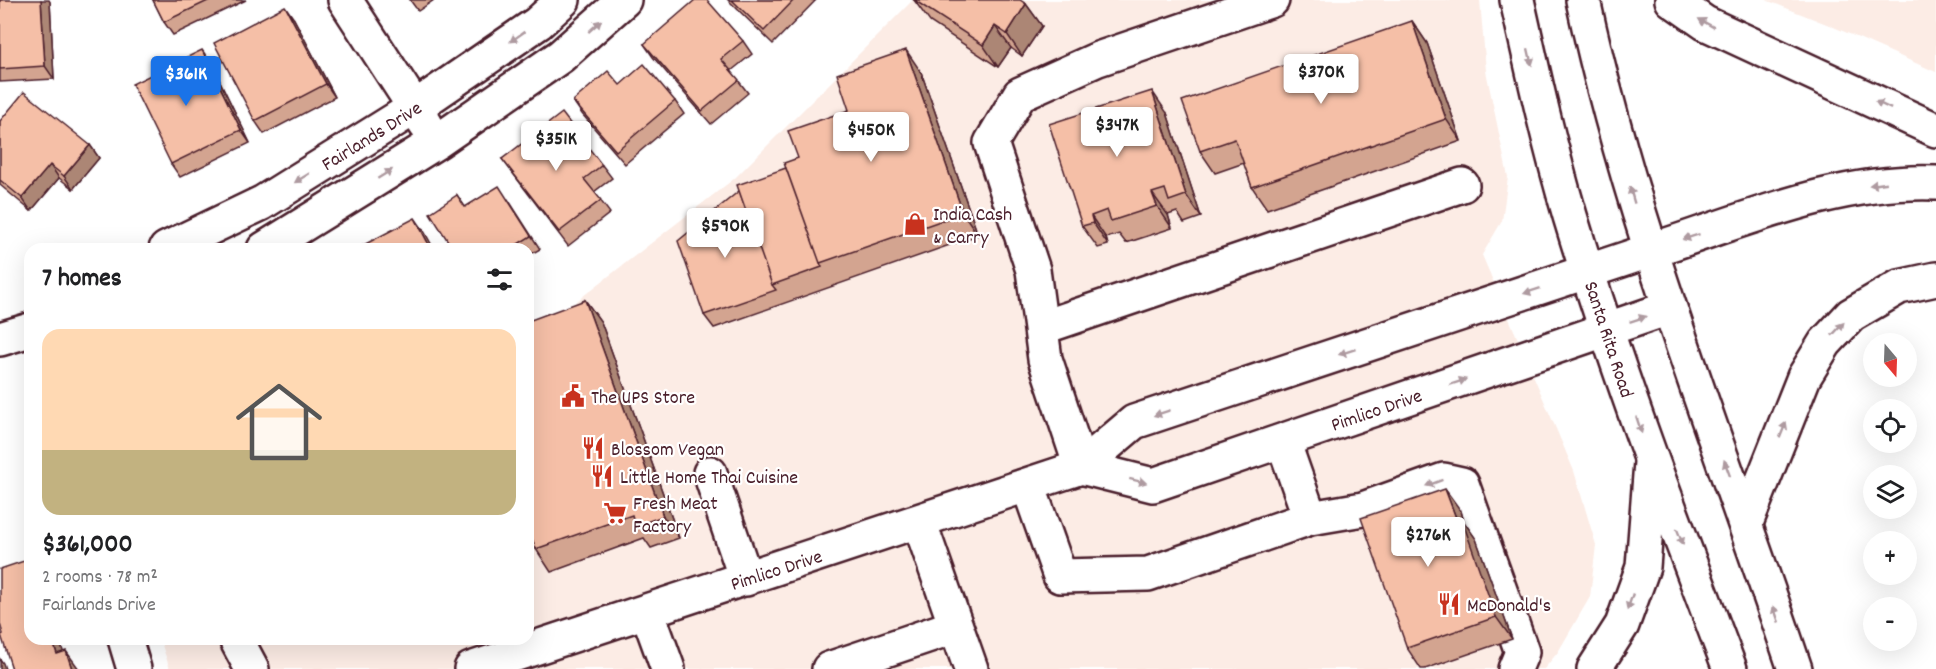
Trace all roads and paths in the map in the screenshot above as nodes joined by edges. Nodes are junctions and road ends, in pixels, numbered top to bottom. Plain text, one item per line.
1 (345, 0) edge
2 (563, 0) edge
3 (624, 0) edge
4 (1272, 0) edge
5 (1517, 0) edge
6 (1583, 0) edge
7 (1672, 0) edge
8 (414, 108) junction
9 (1936, 130) edge
10 (438, 141) junction
11 (1936, 183) edge
12 (1462, 185) dead end
13 (178, 243) edge
14 (274, 243) edge
15 (1649, 251) junction
16 (1588, 272) junction
17 (1936, 279) edge
18 (1669, 308) junction
19 (1041, 328) junction
20 (1607, 330) junction
21 (1283, 441) junction
22 (1651, 462) junction
23 (1082, 467) junction
24 (710, 473) dead end
25 (1028, 485) junction
26 (1310, 518) junction
27 (919, 521) junction
28 (1746, 523) junction
29 (746, 579) junction
30 (647, 611) junction
31 (956, 626) junction
32 (127, 645) edge
33 (239, 645) edge
34 (134, 669) edge
35 (252, 669) edge
36 (471, 669) edge
37 (668, 669) edge
38 (829, 669) edge
39 (971, 669) edge
40 (1515, 669) edge
41 (1594, 669) edge
42 (1730, 669) edge
43 (1795, 669) edge

1 - 8 main road
2 -> 8 main road, Fairlands Drive
10 -> 3 main road, Fairlands Drive
4 - 19 main road
5 -> 16 main road, Santa Rita Road
15 -> 6 main road
9 -> 7 main road
8 - 10 main road
8 -> 13 main road, Fairlands Drive
14 -> 10 main road, Fairlands Drive
11 -> 15 main road, Pimlico Drive
12 - 19 main road
15 - 16 main road, Pimlico Drive
15 - 18 main road
16 - 20 main road, Santa Rita Road
16 -> 23 main road, Pimlico Drive
28 -> 17 main road
20 -> 18 main road, Pimlico Drive
28 -> 18 main road
19 - 23 main road
21 -> 20 main road, Pimlico Drive
20 -> 22 main road, Santa Rita Road
23 -> 21 main road, Pimlico Drive
21 - 26 main road
22 -> 41 main road
22 -> 42 main road, Santa Rita Road
23 - 25 main road, Pimlico Drive
24 - 29 main road
25 - 26 main road
25 - 27 main road, Pimlico Drive
40 -> 26 main road
27 - 29 main road, Pimlico Drive
27 - 31 main road
43 -> 28 main road
29 - 30 main road, Pimlico Drive
30 - 36 main road, Pimlico Drive
30 - 37 main road
31 - 38 main road
31 - 39 main road
32 - 34 main road
33 - 35 main road

